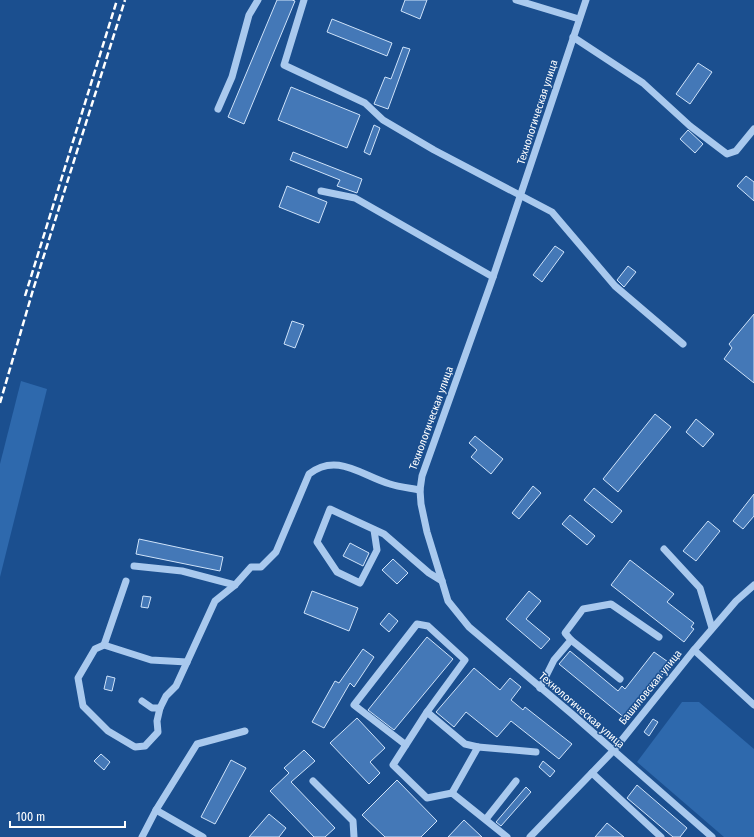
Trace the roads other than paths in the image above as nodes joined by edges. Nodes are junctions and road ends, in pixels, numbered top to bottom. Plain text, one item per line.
1 (258, 0) edge
2 (304, 0) edge
3 (516, 0) edge
4 (586, 0) edge
5 (579, 20) junction
6 (573, 38) junction
7 (218, 109) dead end
8 (754, 129) edge
9 (321, 191) dead end
10 (521, 195) junction
11 (493, 278) junction
12 (683, 344) dead end
13 (420, 490) junction
14 (374, 530) junction
15 (664, 549) dead end
16 (134, 566) dead end
17 (126, 581) dead end
18 (442, 581) junction
19 (236, 585) junction
20 (754, 585) edge
21 (712, 628) junction
22 (659, 637) dead end
23 (571, 640) junction
24 (104, 645) junction
25 (694, 650) junction
26 (187, 662) junction
27 (620, 678) dead end
28 (540, 688) junction
29 (142, 701) dead end
30 (754, 705) edge
31 (160, 708) junction
32 (427, 712) junction
33 (245, 731) dead end
34 (406, 745) junction
35 (478, 747) junction
36 (613, 751) junction
37 (536, 752) dead end
38 (592, 773) junction
39 (313, 781) dead end
40 (516, 781) dead end
41 (452, 793) junction
42 (156, 810) junction
43 (486, 820) junction
44 (142, 837) edge
45 (203, 837) edge
46 (354, 837) edge
47 (507, 837) edge
48 (530, 837) edge
49 (661, 837) edge
50 (712, 837) edge

1 - 7 street
2 - 10 street
3 - 5 street
4 - 5 street, Технологическая улица
5 - 6 street, Технологическая улица
6 - 8 street
6 - 10 street, Технологическая улица
9 - 11 street
10 - 11 street, Технологическая улица
10 - 12 street
11 - 13 street, Технологическая улица
13 - 18 street, Технологическая улица
13 - 19 street
14 - 14 street
14 - 18 street
15 - 21 street
16 - 19 street
17 - 24 street
18 - 28 street, Технологическая улица
19 - 26 street
20 - 21 street, Башиловская улица
21 - 25 street, Башиловская улица
22 - 23 street
23 - 27 street
23 - 28 street
24 - 26 street
24 - 31 street
25 - 30 street
25 - 36 street, Башиловская улица
26 - 31 street
28 - 36 street, Технологическая улица
29 - 31 street
32 - 34 street
32 - 34 street
32 - 35 street
33 - 42 street
34 - 41 street
35 - 37 street
35 - 41 street
36 - 38 street, Башиловская улица
36 - 50 street, Технологическая улица
38 - 48 street, Башиловская улица
38 - 49 street
39 - 46 street
40 - 43 street
41 - 43 street
42 - 44 street
42 - 45 street
43 - 47 street

